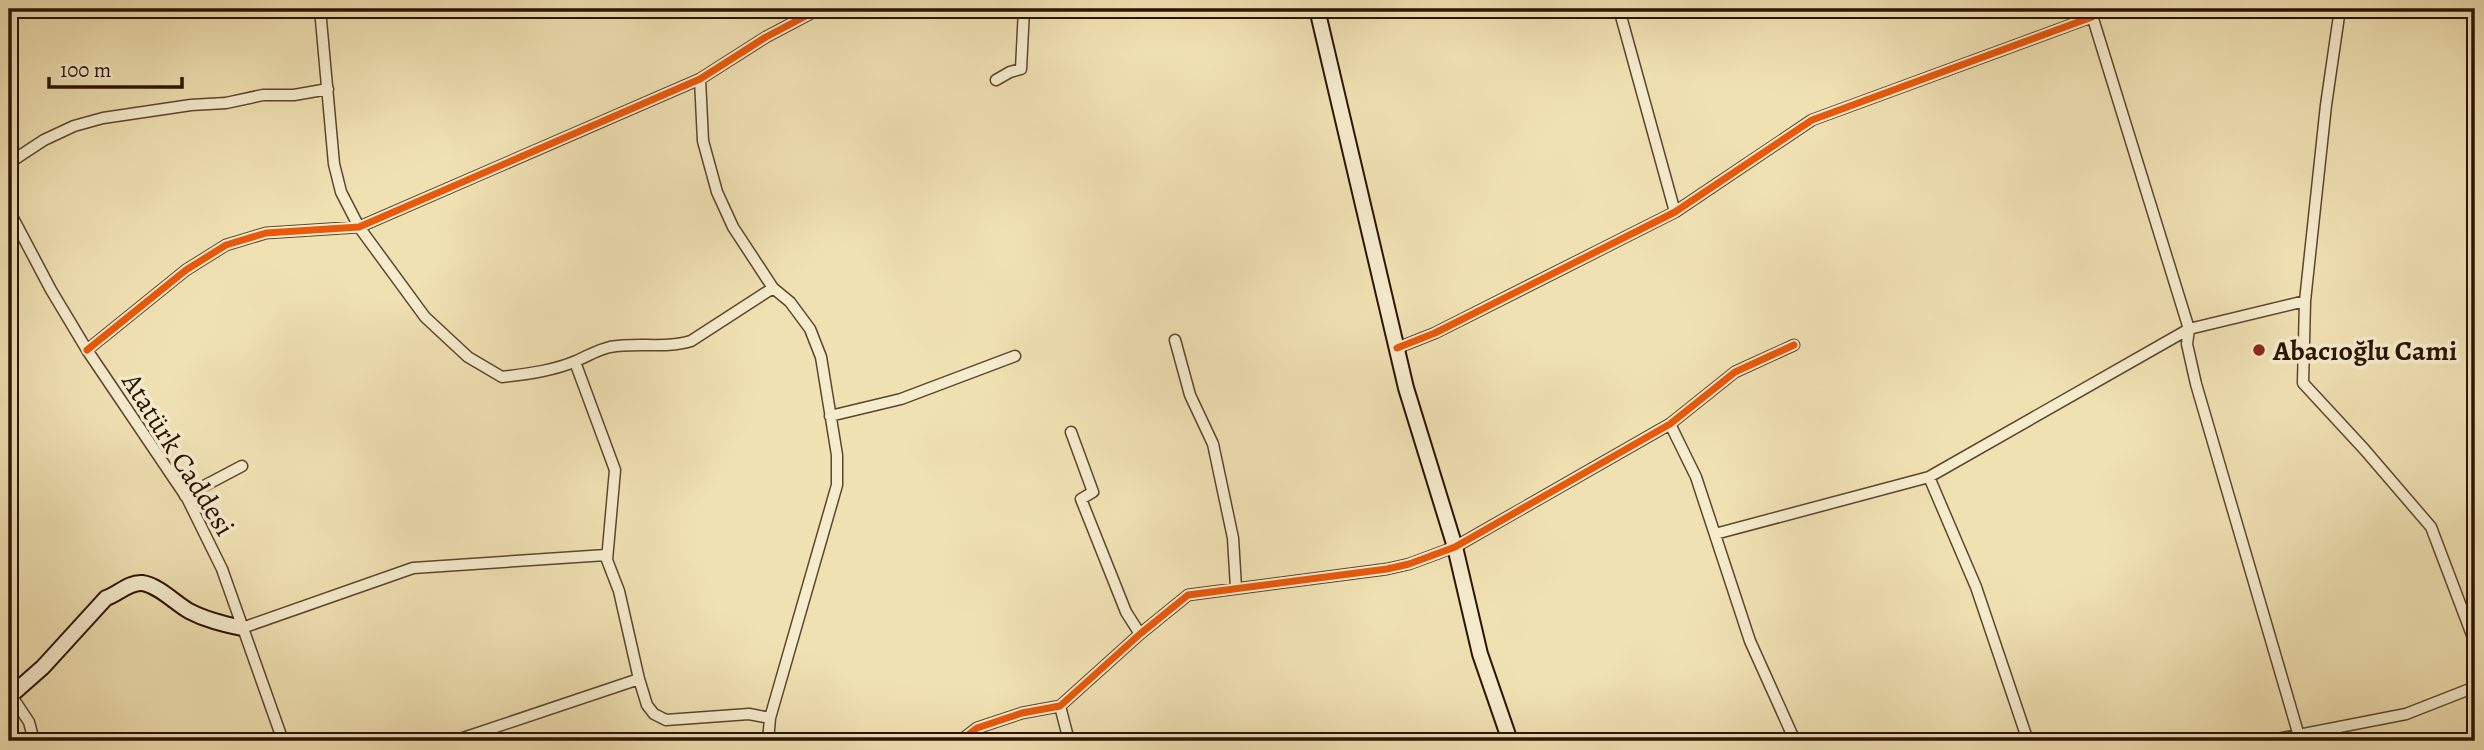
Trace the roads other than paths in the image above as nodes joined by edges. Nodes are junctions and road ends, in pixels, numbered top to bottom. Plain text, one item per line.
1 (320, 9) edge
2 (819, 9) edge
3 (1024, 9) edge
4 (1317, 9) edge
5 (1619, 9) edge
6 (2340, 9) edge
7 (2091, 13) edge
8 (700, 79) junction
9 (996, 80) dead end
10 (328, 89) junction
11 (9, 163) edge
12 (9, 204) edge
13 (1675, 212) junction
14 (11, 219) edge
15 (359, 227) junction
16 (773, 288) junction
17 (2305, 301) junction
18 (2189, 329) junction
19 (1175, 340) dead end
20 (1794, 345) dead end
21 (1396, 348) junction
22 (88, 350) junction
23 (1015, 356) dead end
24 (575, 362) junction
25 (830, 416) junction
26 (1670, 424) junction
27 (1071, 432) dead end
28 (242, 466) dead end
29 (1929, 477) junction
30 (186, 496) junction
31 (1715, 534) junction
32 (1455, 547) junction
33 (606, 555) junction
34 (1236, 588) junction
35 (242, 628) junction
36 (1140, 634) junction
37 (2475, 643) edge
38 (639, 678) junction
39 (2475, 687) edge
40 (10, 696) edge
41 (1060, 706) junction
42 (770, 718) junction
43 (2299, 736) junction
44 (34, 741) edge
45 (283, 741) edge
46 (454, 741) edge
47 (768, 741) edge
48 (960, 741) edge
49 (1069, 741) edge
50 (1510, 741) edge
51 (1796, 741) edge
52 (2028, 741) edge
53 (2267, 741) edge

1 - 10 street
2 - 8 street
3 - 9 street
4 - 21 street
5 - 13 street
6 - 17 street
7 - 13 street
7 - 18 street
8 - 15 street
8 - 16 street
10 - 11 street
10 - 15 street
12 - 14 street, Atatürk Caddesi
13 - 21 street
14 - 22 street, Atatürk Caddesi
15 - 22 street
15 - 24 street
16 - 24 street
16 - 25 street
17 - 18 street
17 - 37 street
18 - 29 street
18 - 43 street
19 - 34 street
20 - 26 street
21 - 32 street
22 - 30 street, Atatürk Caddesi
23 - 25 street
24 - 33 street
25 - 42 street
26 - 31 street
26 - 32 street
27 - 36 street
28 - 30 street
29 - 31 street
29 - 52 street
30 - 35 street, Atatürk Caddesi
31 - 51 street
32 - 34 street
32 - 50 street
33 - 35 street
33 - 38 street
34 - 36 street
35 - 40 street
35 - 45 street, Atatürk Caddesi
36 - 41 street
38 - 42 street
38 - 46 street
39 - 43 street
40 - 44 street
41 - 48 street
41 - 49 street
42 - 47 street
43 - 53 street

